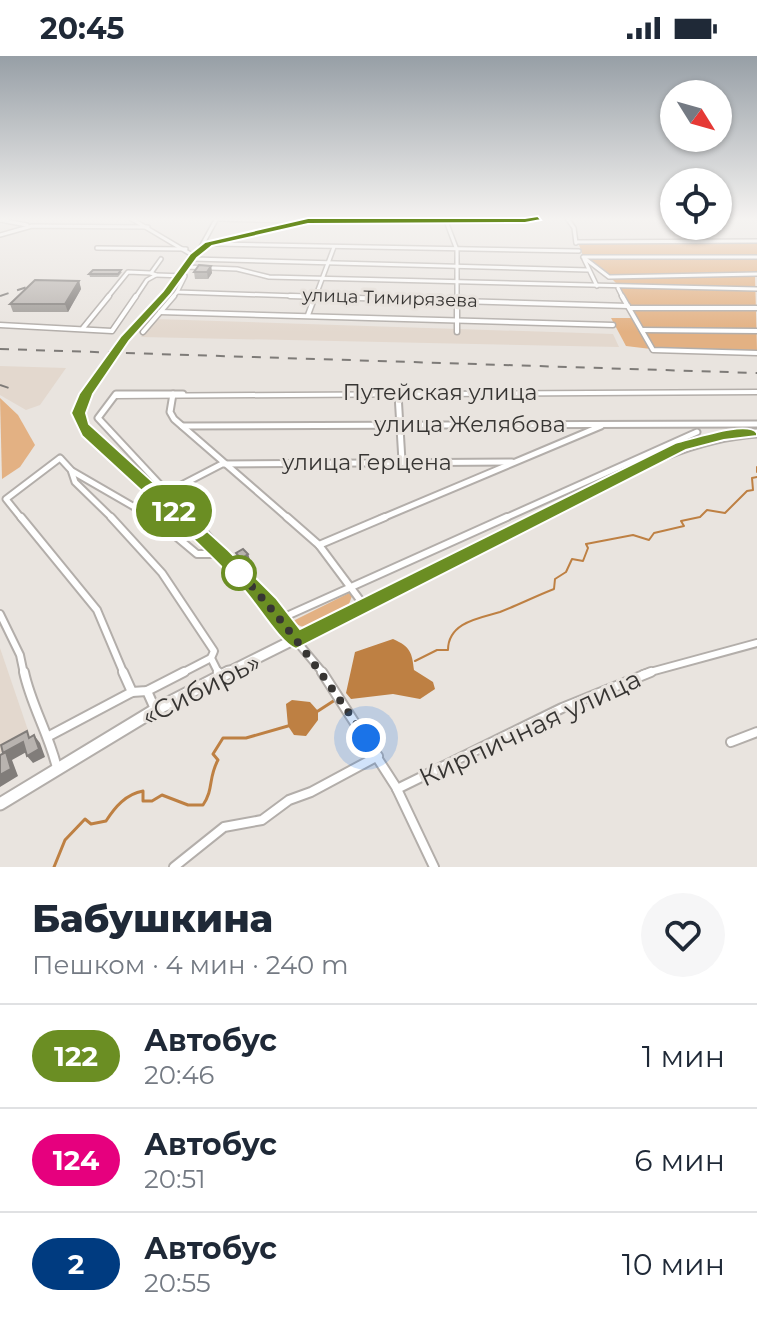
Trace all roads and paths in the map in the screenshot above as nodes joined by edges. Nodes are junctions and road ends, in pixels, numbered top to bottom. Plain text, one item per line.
1 (330, 256) edge
2 (457, 256) edge
3 (193, 257) joint
4 (583, 257) junction
5 (757, 257) edge
6 (161, 259) dead end
7 (328, 262) junction
8 (457, 266) junction
9 (186, 267) junction
10 (588, 270) junction
11 (154, 274) junction
12 (757, 274) edge
13 (180, 275) junction
14 (322, 278) junction
15 (458, 282) junction
16 (598, 286) junction
17 (617, 287) junction
18 (757, 289) edge
19 (177, 292) junction
20 (316, 296) junction
21 (457, 300) junction
22 (628, 307) junction
23 (757, 308) edge
24 (160, 312) junction
25 (308, 315) junction
26 (457, 320) junction
27 (0, 325) edge
28 (613, 325) dead end
29 (83, 329) junction
30 (641, 330) junction
31 (757, 331) edge
32 (143, 332) dead end
33 (457, 332) dead end
34 (757, 353) edge
35 (398, 392) junction
36 (757, 392) edge
37 (173, 393) junction
38 (605, 424) junction
39 (689, 424) junction
40 (757, 424) edge
41 (399, 425) junction
42 (182, 426) junction
43 (757, 433) edge
44 (700, 435) junction
45 (402, 461) junction
46 (512, 462) junction
47 (222, 464) junction
48 (71, 470) junction
49 (167, 492) junction
50 (319, 545) junction
51 (222, 555) junction
52 (236, 569) junction
53 (352, 586) junction
54 (364, 605) junction
55 (0, 614) edge
56 (280, 619) junction
57 (296, 640) junction
58 (757, 643) edge
59 (211, 658) junction
60 (221, 676) junction
61 (147, 691) junction
62 (132, 692) junction
63 (155, 710) junction
64 (757, 732) edge
65 (49, 736) junction
66 (731, 742) dead end
67 (378, 756) junction
68 (57, 769) junction
69 (397, 789) junction
70 (0, 804) edge
71 (174, 867) edge
72 (434, 867) edge

1 - 7 street
2 - 8 street
3 - 7 street
3 - 9 street
4 - 5 street
4 - 10 street
4 - 12 street
6 - 11 street
7 - 8 street
7 - 14 street
8 - 10 street
8 - 15 street
9 - 13 street
9 - 14 street
10 - 16 street
11 - 13 street
11 - 29 street
11 - 29 street
13 - 19 street
13 - 51 street, bridge
14 - 15 street
14 - 20 street
15 - 16 street
15 - 21 street
16 - 17 street
17 - 18 street
17 - 22 street
19 - 20 street, улица Тимирязева
19 - 24 street
20 - 21 street, улица Тимирязева
20 - 25 street
21 - 22 street, улица Тимирязева
21 - 26 street
22 - 23 street, улица Тимирязева
22 - 30 street
24 - 25 street
24 - 32 street
25 - 26 street
26 - 28 street
26 - 33 street
27 - 29 street
30 - 31 street
30 - 34 street
35 - 36 street, Путейская улица
35 - 37 street, Путейская улица
35 - 41 street
37 - 42 street
37 - 49 street, Путейская улица
38 - 39 street, улица Желябова
38 - 41 street, улица Желябова
38 - 46 street
39 - 40 street, улица Желябова
39 - 44 street
41 - 42 street, улица Желябова
41 - 45 street
42 - 47 street
43 - 44 main road, «Сибирь»
44 - 53 street
44 - 54 main road, «Сибирь»
45 - 46 street, улица Герцена
45 - 47 street, улица Герцена
46 - 50 street
47 - 49 street
47 - 50 street
48 - 51 street
48 - 59 street
48 - 62 street
49 - 52 street
50 - 53 street
51 - 52 street
52 - 56 street
53 - 54 street
53 - 56 street
54 - 57 main road, «Сибирь»
55 - 65 street
56 - 57 street
57 - 60 main road, «Сибирь»
57 - 67 street
58 - 69 street, Кирпичная улица
59 - 60 street
59 - 61 street
60 - 63 main road, «Сибирь»
61 - 62 street
61 - 63 street
62 - 65 street
63 - 68 main road, «Сибирь»
64 - 66 street
65 - 68 street
67 - 69 street
67 - 71 street
68 - 70 main road, «Сибирь»
69 - 72 street

